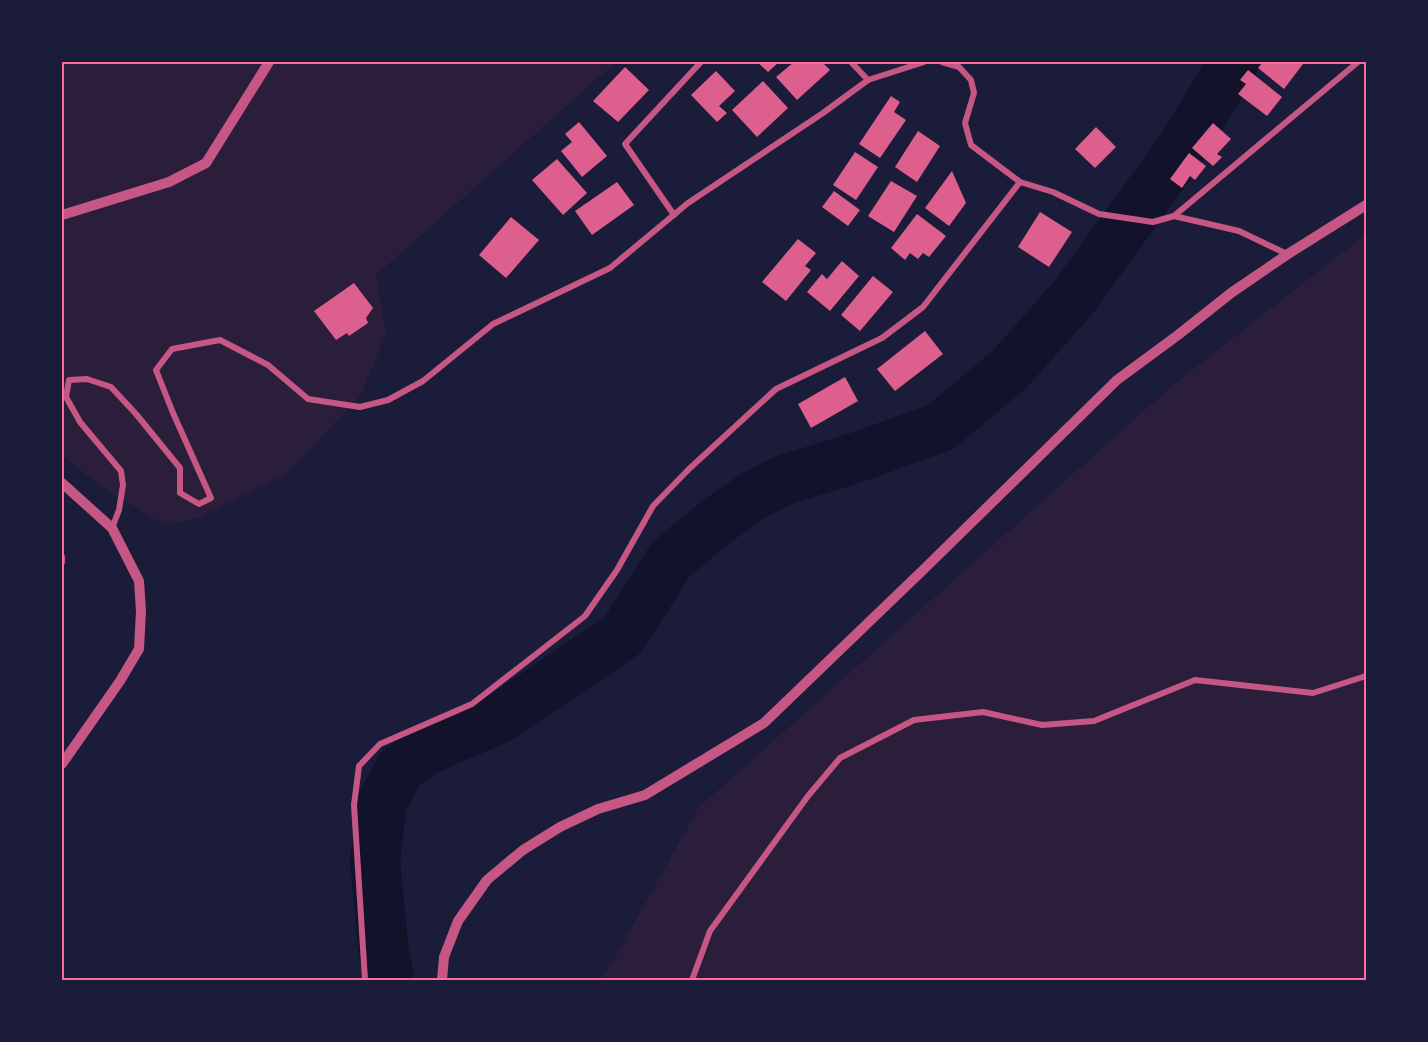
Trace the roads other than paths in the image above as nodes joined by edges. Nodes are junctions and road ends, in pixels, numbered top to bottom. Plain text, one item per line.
1 (269, 62) edge
2 (701, 62) edge
3 (851, 62) edge
4 (924, 62) edge
5 (942, 62) edge
6 (1358, 62) edge
7 (960, 64) edge
8 (868, 80) junction
9 (1020, 182) junction
10 (1366, 205) edge
11 (62, 215) edge
12 (674, 215) junction
13 (1174, 216) junction
14 (1288, 254) junction
15 (62, 483) edge
16 (112, 528) junction
17 (62, 557) edge
18 (62, 562) edge
19 (1366, 676) edge
20 (62, 764) edge
21 (365, 981) edge
22 (442, 981) edge
23 (692, 981) edge

1 - 11 street
2 - 12 street
3 - 8 street
4 - 8 street
5 - 7 street
6 - 13 street
7 - 9 street
8 - 12 street
9 - 13 street
9 - 21 street
10 - 14 street
12 - 16 street
13 - 14 street
14 - 22 street
15 - 16 street
16 - 20 street
17 - 18 street
19 - 23 street

